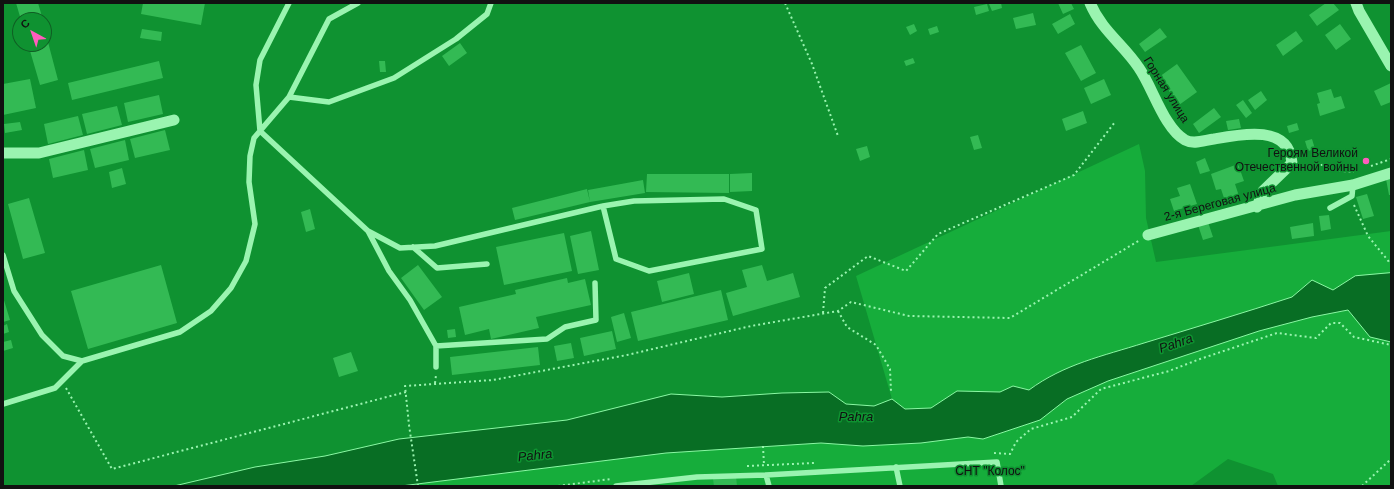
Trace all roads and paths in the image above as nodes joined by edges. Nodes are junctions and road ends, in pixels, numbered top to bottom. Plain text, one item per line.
1 (289, 3) edge
2 (358, 3) edge
3 (491, 3) edge
4 (785, 3) edge
5 (1090, 3) edge
6 (1356, 3) edge
7 (1391, 66) edge
8 (289, 98) junction
9 (174, 120) dead end
10 (1115, 122) dead end
11 (260, 131) junction
12 (838, 136) dead end
13 (3, 152) edge
14 (1391, 159) edge
15 (1292, 163) junction
16 (1370, 167) dead end
17 (1358, 171) dead end
18 (1391, 173) edge
19 (1353, 185) junction
20 (603, 206) junction
21 (1257, 207) junction
22 (1330, 208) dead end
23 (1356, 214) dead end
24 (368, 231) junction
25 (1148, 235) joint
26 (413, 247) junction
27 (3, 255) edge
28 (1391, 261) edge
29 (487, 264) dead end
30 (595, 283) dead end
31 (838, 311) junction
32 (823, 313) junction
33 (1391, 345) edge
34 (436, 346) junction
35 (82, 361) junction
36 (436, 367) dead end
37 (62, 381) junction
38 (891, 391) dead end
39 (406, 392) junction
40 (3, 404) edge
41 (763, 446) dead end
42 (1010, 454) dead end
43 (1391, 460) edge
44 (764, 465) dead end
45 (896, 467) junction
46 (766, 475) junction
47 (640, 484) edge
48 (418, 486) edge
49 (616, 486) edge
50 (769, 486) edge
51 (900, 486) edge
52 (1001, 486) edge
53 (1362, 486) edge

1 - 11 lane
2 - 8 lane
3 - 8 lane
4 - 12 path
5 - 15 street, Горная улица
6 - 7 street
8 - 11 lane
9 - 13 street
10 - 32 path
11 - 24 lane
11 - 35 lane
14 - 16 path
15 - 17 path
15 - 21 street
18 - 19 street, 2-я Береговая улица
19 - 21 street, 2-я Береговая улица
19 - 22 lane
20 - 20 lane
20 - 26 lane
21 - 25 street, 2-я Береговая улица
23 - 28 path
24 - 26 lane
24 - 34 lane
25 - 31 path
26 - 29 lane
27 - 35 lane
30 - 34 lane
31 - 32 path
31 - 38 path
32 - 39 path
33 - 42 path
34 - 36 lane
35 - 37 lane
37 - 39 path
37 - 40 lane
39 - 48 path
41 - 44 path
43 - 53 path
45 - 46 lane
45 - 51 lane
45 - 52 lane
46 - 47 lane
46 - 50 lane
47 - 49 lane

